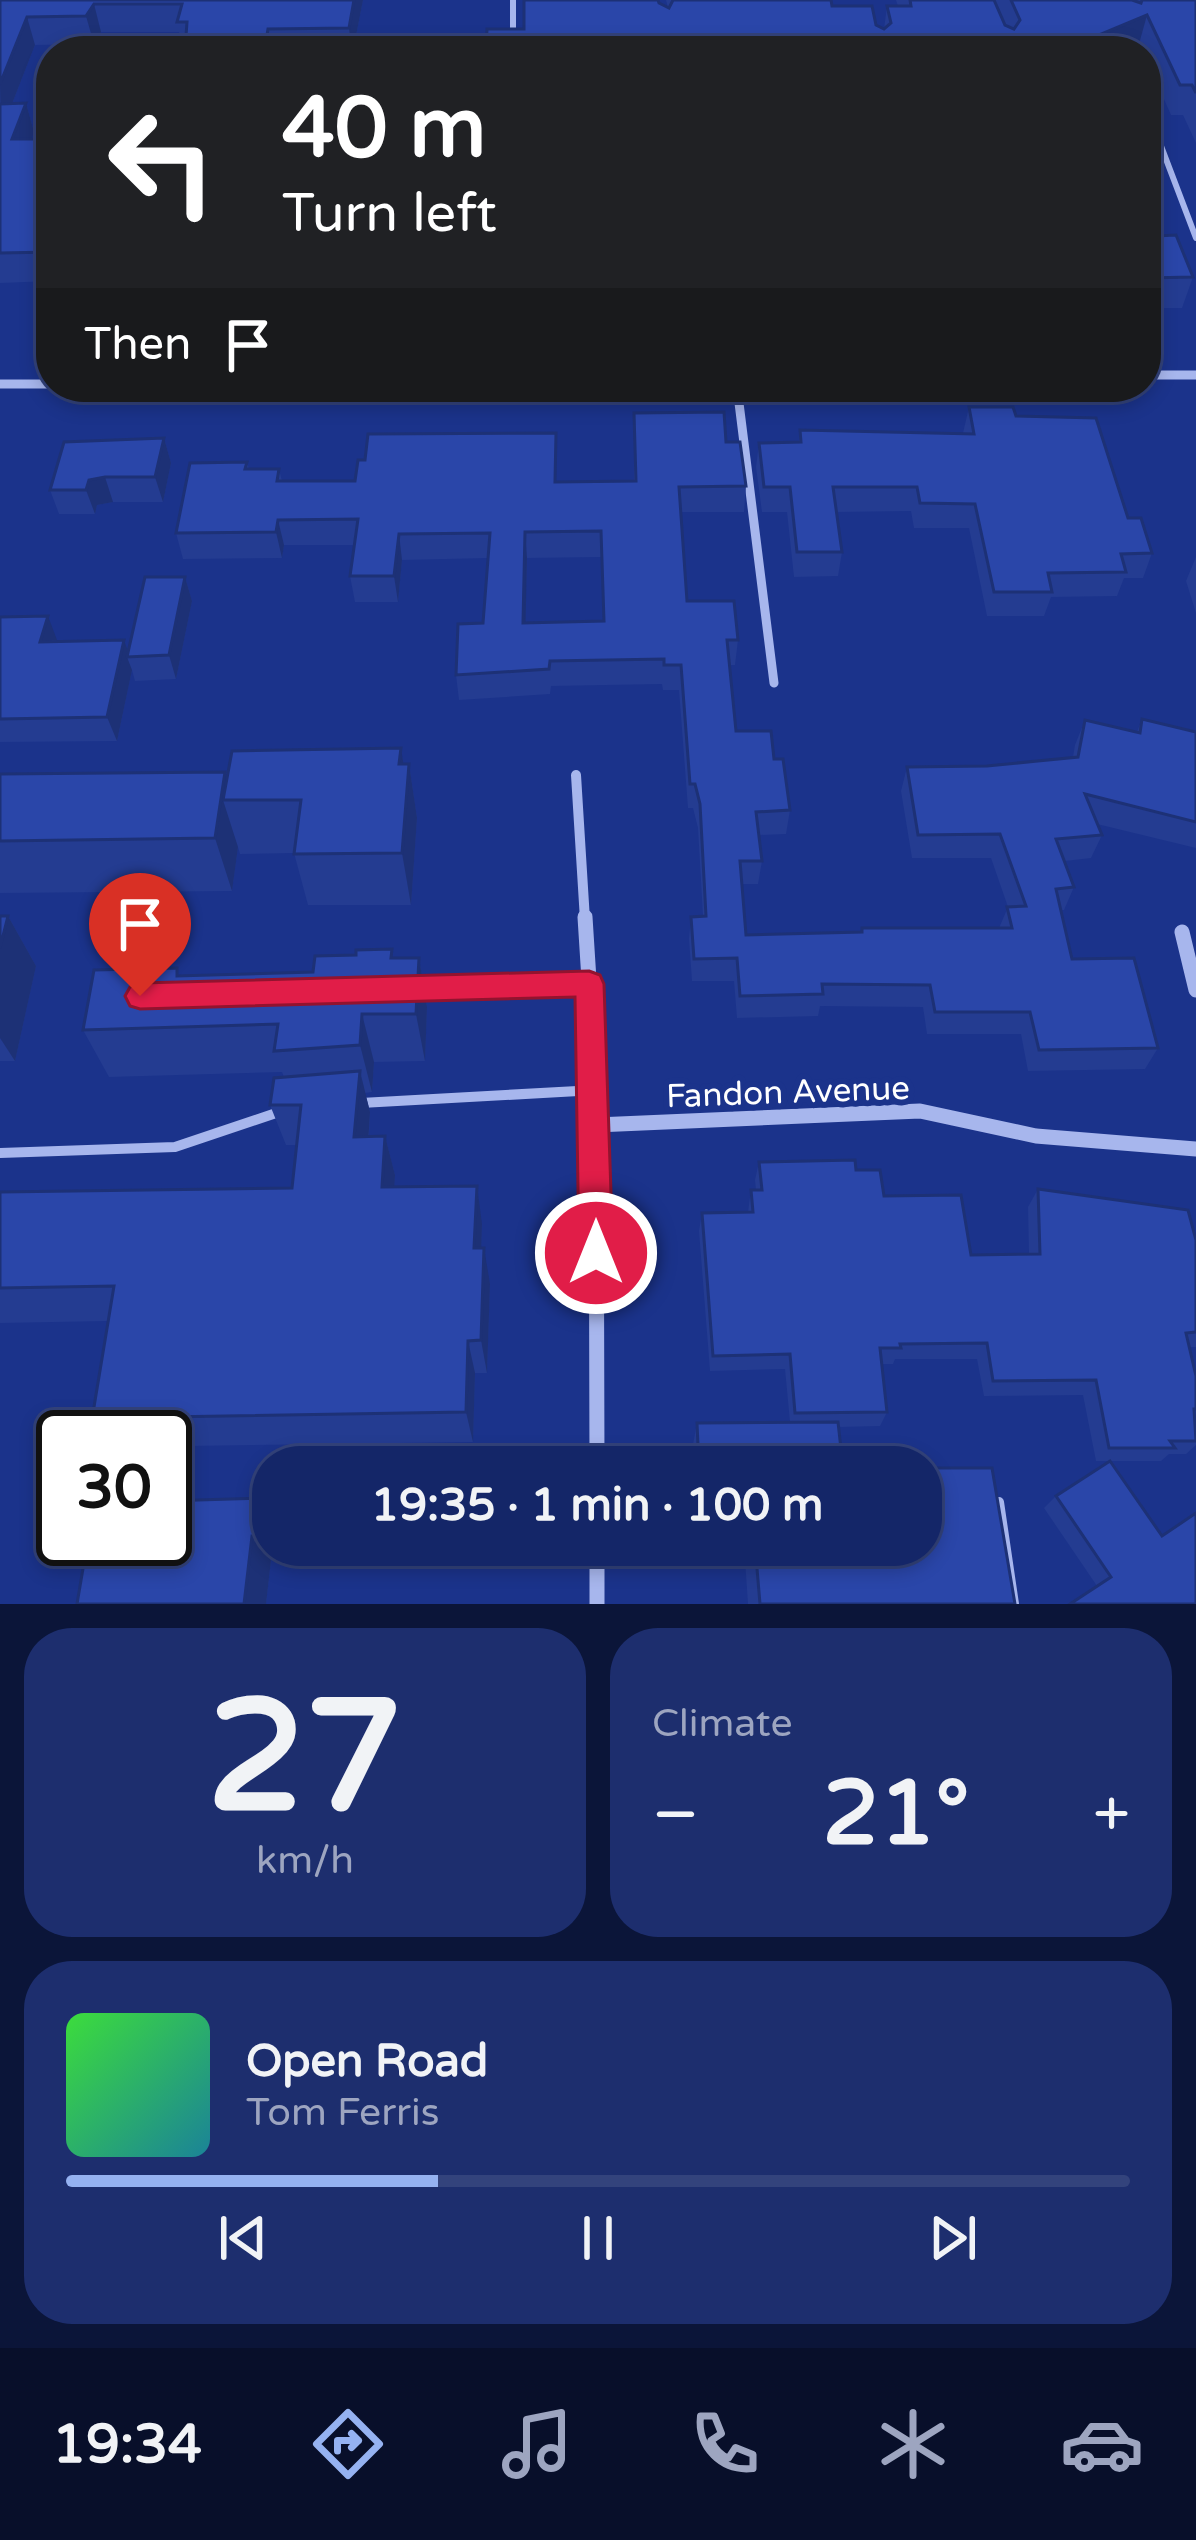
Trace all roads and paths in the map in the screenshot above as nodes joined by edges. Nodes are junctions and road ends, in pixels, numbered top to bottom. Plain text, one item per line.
1 (513, 0) edge
2 (514, 36) edge
3 (1161, 146) dead end
4 (1196, 238) edge
5 (1196, 375) edge
6 (1161, 376) edge
7 (0, 384) edge
8 (36, 384) edge
9 (739, 402) edge
10 (774, 683) dead end
11 (576, 775) dead end
12 (1182, 932) dead end
13 (589, 984) junction
14 (401, 989) edge
15 (1196, 990) edge
16 (596, 1090) junction
17 (344, 1104) edge
18 (297, 1106) edge
19 (596, 1125) junction
20 (1196, 1149) edge
21 (0, 1153) edge
22 (597, 1446) edge
23 (999, 1502) edge
24 (597, 1566) edge
25 (597, 1604) edge
26 (1014, 1604) edge

1 - 2 lane
3 - 4 lane
5 - 6 street
7 - 8 street
9 - 10 lane
11 - 13 street
12 - 15 street
13 - 14 lane
13 - 16 street
16 - 17 lane
16 - 19 street
18 - 21 lane
19 - 20 street, Fandon Avenue
19 - 22 street
23 - 26 lane
24 - 25 street

